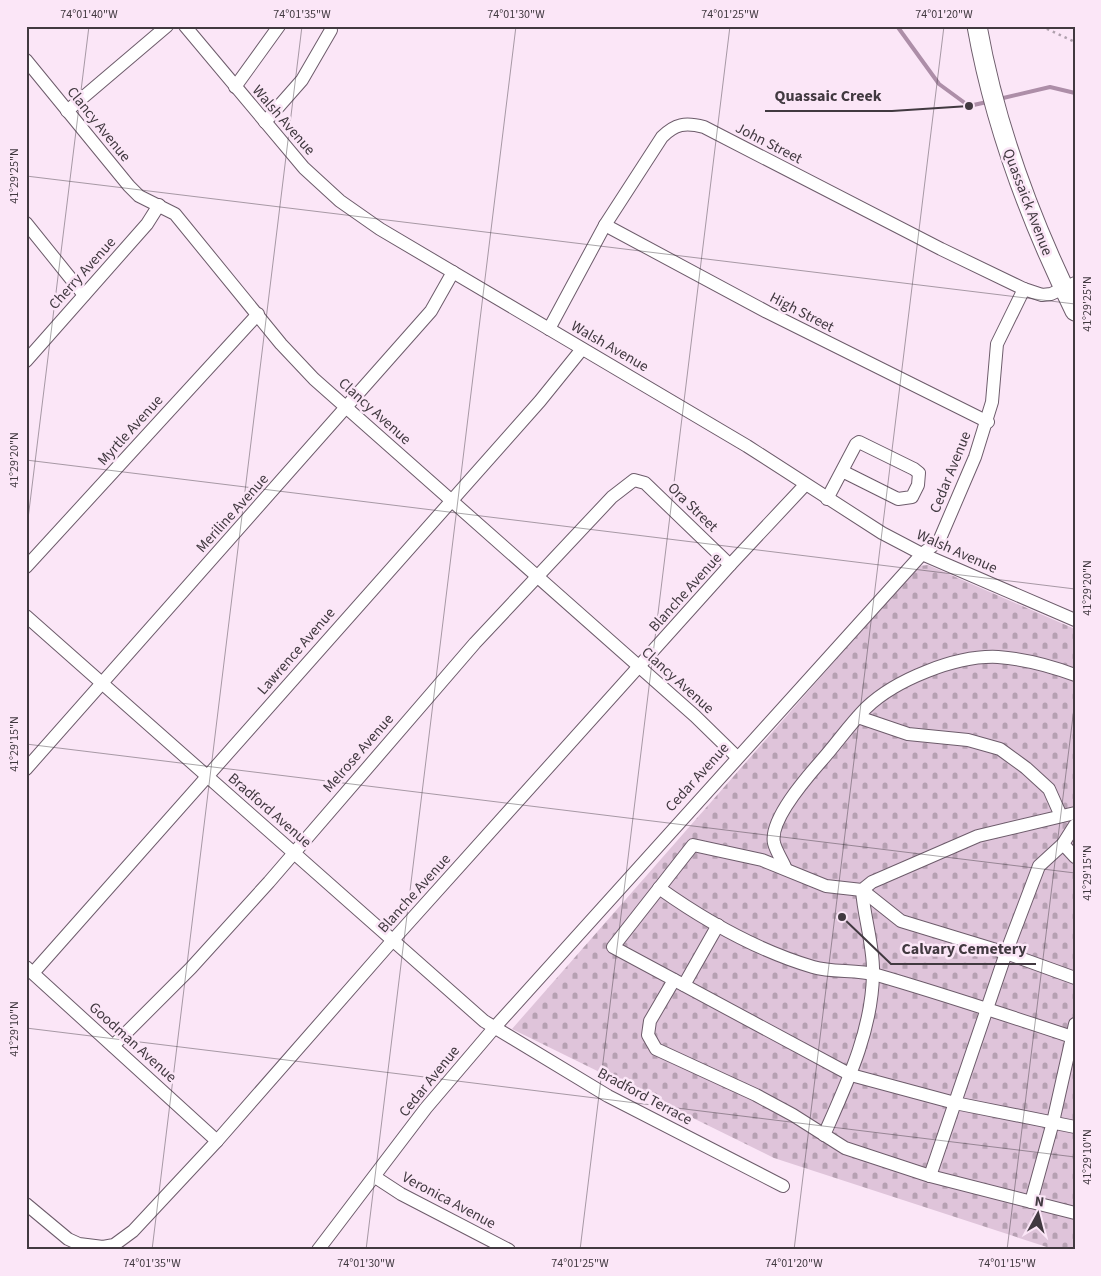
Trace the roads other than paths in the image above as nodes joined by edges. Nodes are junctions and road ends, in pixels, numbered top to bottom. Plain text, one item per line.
1 (167, 26) edge
2 (185, 26) edge
3 (279, 26) edge
4 (977, 26) edge
5 (331, 30) dead end
6 (26, 60) edge
7 (235, 87) junction
8 (67, 111) junction
9 (265, 122) junction
10 (159, 205) junction
11 (26, 223) edge
12 (605, 224) junction
13 (453, 272) junction
14 (1069, 285) edge
15 (1024, 289) junction
16 (84, 295) junction
17 (1075, 311) edge
18 (258, 314) junction
19 (548, 329) junction
20 (582, 349) junction
21 (26, 361) edge
22 (347, 408) junction
23 (988, 422) junction
24 (842, 471) junction
25 (630, 482) joint
26 (805, 485) junction
27 (827, 499) junction
28 (450, 500) junction
29 (922, 554) junction
30 (730, 565) junction
31 (26, 567) edge
32 (537, 576) junction
33 (26, 616) edge
34 (1075, 620) edge
35 (639, 667) junction
36 (1075, 675) edge
37 (102, 684) junction
38 (858, 717) junction
39 (737, 757) junction
40 (26, 769) edge
41 (207, 777) junction
42 (1075, 813) edge
43 (1062, 816) junction
44 (1075, 825) edge
45 (1063, 844) junction
46 (294, 852) junction
47 (1075, 857) edge
48 (785, 867) junction
49 (658, 888) junction
50 (862, 890) junction
51 (718, 925) junction
52 (393, 940) junction
53 (1006, 953) junction
54 (29, 970) edge
55 (873, 974) junction
56 (1075, 978) edge
57 (679, 982) junction
58 (988, 1008) junction
59 (1075, 1024) edge
60 (495, 1027) junction
61 (1073, 1038) edge
62 (113, 1046) junction
63 (851, 1075) junction
64 (955, 1103) junction
65 (1053, 1122) junction
66 (1075, 1127) edge
67 (824, 1135) junction
68 (217, 1141) junction
69 (930, 1176) junction
70 (375, 1177) junction
71 (783, 1186) dead end
72 (1031, 1202) junction
73 (26, 1204) edge
74 (1075, 1213) edge
75 (318, 1250) edge
76 (509, 1250) edge

1 - 8 street
2 - 7 street, Walsh Avenue
3 - 7 street
4 - 14 highway, Quassaick Avenue
5 - 9 street
6 - 8 street, Clancy Avenue
7 - 9 street, Walsh Avenue
8 - 10 street, Clancy Avenue
9 - 13 street, Walsh Avenue
10 - 16 street, Cherry Avenue
10 - 18 street, Clancy Avenue
11 - 16 street
12 - 15 street, John Street
12 - 19 street, John Street
12 - 23 street, High Street
13 - 19 street, Walsh Avenue
13 - 22 street, Meriline Avenue
14 - 15 street, John Street
14 - 17 highway, Quassaick Avenue
15 - 23 street, Cedar Avenue
16 - 21 street, Cherry Avenue
18 - 22 street, Clancy Avenue
18 - 31 street, Myrtle Avenue
19 - 20 street, Walsh Avenue
20 - 26 street, Walsh Avenue
20 - 28 street, Lawrence Avenue
22 - 28 street, Clancy Avenue
22 - 37 street, Meriline Avenue
23 - 29 street, Cedar Avenue
24 - 24 street
24 - 27 street
25 - 30 street, Ora Street
25 - 32 street, Melrose Avenue
26 - 27 street, Walsh Avenue
26 - 30 street, Blanche Avenue
27 - 29 street, Walsh Avenue
28 - 32 street, Clancy Avenue
28 - 41 street, Lawrence Avenue
29 - 34 street, Walsh Avenue
29 - 39 street, Cedar Avenue
30 - 35 street, Blanche Avenue
32 - 35 street, Clancy Avenue
32 - 46 street, Melrose Avenue
33 - 37 street, Bradford Avenue
35 - 39 street, Clancy Avenue
35 - 52 street, Blanche Avenue
36 - 38 street
37 - 40 street, Meriline Avenue
37 - 41 street, Bradford Avenue
38 - 43 street
38 - 48 street
39 - 60 street, Cedar Avenue
41 - 46 street, Bradford Avenue
41 - 54 street, Lawrence Avenue
42 - 43 street
43 - 50 street
44 - 45 street
45 - 47 street
45 - 53 street
46 - 52 street, Bradford Avenue
46 - 62 street, Melrose Avenue
48 - 49 street
48 - 50 street
49 - 51 street
49 - 57 street
50 - 53 street
50 - 55 street
51 - 55 street
51 - 57 street
52 - 60 street, Bradford Avenue
52 - 68 street, Blanche Avenue
53 - 56 street
53 - 58 street
54 - 62 street, Goodman Avenue
55 - 58 street
55 - 63 street
57 - 63 street
57 - 67 street
58 - 61 street
58 - 64 street
59 - 61 street
60 - 70 street, Cedar Avenue
60 - 71 street, Bradford Terrace
61 - 65 street
62 - 68 street, Goodman Avenue
63 - 64 street
63 - 67 street
64 - 65 street
64 - 69 street
65 - 66 street
65 - 72 street
67 - 69 street
68 - 73 street, Blanche Avenue
69 - 72 street
70 - 75 street, Cedar Avenue
70 - 76 street, Veronica Avenue
72 - 74 street

